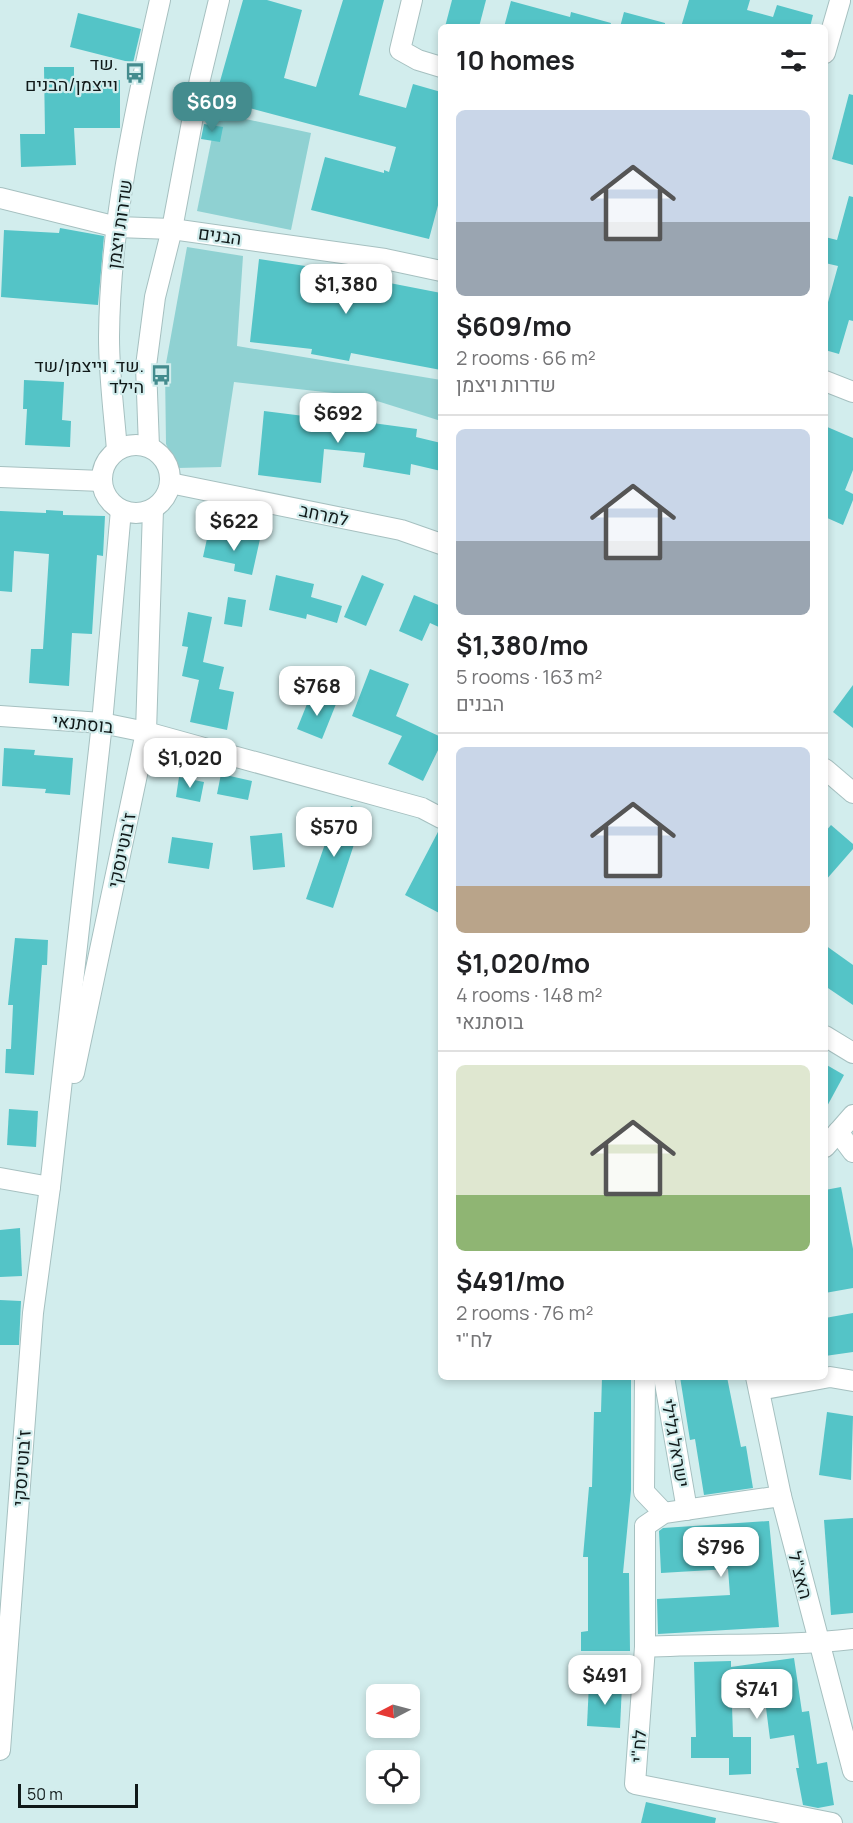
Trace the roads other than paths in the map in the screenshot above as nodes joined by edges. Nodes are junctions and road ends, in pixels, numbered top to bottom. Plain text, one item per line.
1 (160, 0) edge
2 (219, 0) edge
3 (412, 0) edge
4 (840, 0) edge
5 (853, 6) edge
6 (828, 42) edge
7 (438, 66) edge
8 (0, 198) edge
9 (117, 227) junction
10 (172, 229) junction
11 (438, 270) edge
12 (828, 382) edge
13 (853, 392) edge
14 (149, 447) junction
15 (117, 450) junction
16 (0, 477) edge
17 (102, 481) junction
18 (170, 483) junction
19 (153, 509) junction
20 (121, 510) junction
21 (438, 543) edge
22 (0, 716) edge
23 (102, 723) junction
24 (146, 732) junction
25 (828, 772) edge
26 (853, 793) edge
27 (438, 816) edge
28 (828, 1038) edge
29 (853, 1053) edge
30 (853, 1115) edge
31 (829, 1142) edge
32 (853, 1152) edge
33 (0, 1178) edge
34 (50, 1187) junction
35 (828, 1377) edge
36 (645, 1380) edge
37 (665, 1380) edge
38 (794, 1380) edge
39 (853, 1381) edge
40 (757, 1383) edge
41 (781, 1496) junction
42 (687, 1510) junction
43 (664, 1513) junction
44 (853, 1639) edge
45 (819, 1643) junction
46 (645, 1647) junction
47 (0, 1750) edge
48 (853, 1771) edge
49 (832, 1823) edge

1 - 9 street, שדרות ויצמן
2 - 10 street
3 - 7 street
4 - 5 street
4 - 6 street
8 - 9 street, הבנים
9 - 10 street, הבנים
9 - 15 street, שדרות ויצמן
10 - 11 street, הבנים
10 - 14 street
12 - 13 street
14 - 15 street
14 - 18 street
15 - 17 street
16 - 17 street
17 - 20 street
18 - 19 street
18 - 21 street, למרחב
19 - 20 street
19 - 24 street, ז'בוטינסקי
20 - 23 street, ז'בוטינסקי
22 - 23 street, בוסתנאי
23 - 24 street, בוסתנאי
23 - 34 street, ז'בוטינסקי
24 - 27 street, בוסתנאי
24 - 34 street, ז'בוטינסקי
25 - 26 street
28 - 29 street
30 - 31 street
31 - 32 street
33 - 34 street
34 - 47 street, ז'בוטינסקי
35 - 39 street
36 - 43 street, ישראל גלילי
37 - 42 street, ישראל גלילי
38 - 40 street
40 - 41 street, האצ"ל
41 - 42 street, ישראל גלילי
41 - 45 street, האצ"ל
42 - 43 street, ישראל גלילי
43 - 46 street, ישראל גלילי
44 - 45 street
45 - 46 street
45 - 48 street, האצ"ל
46 - 49 street, לח"י

